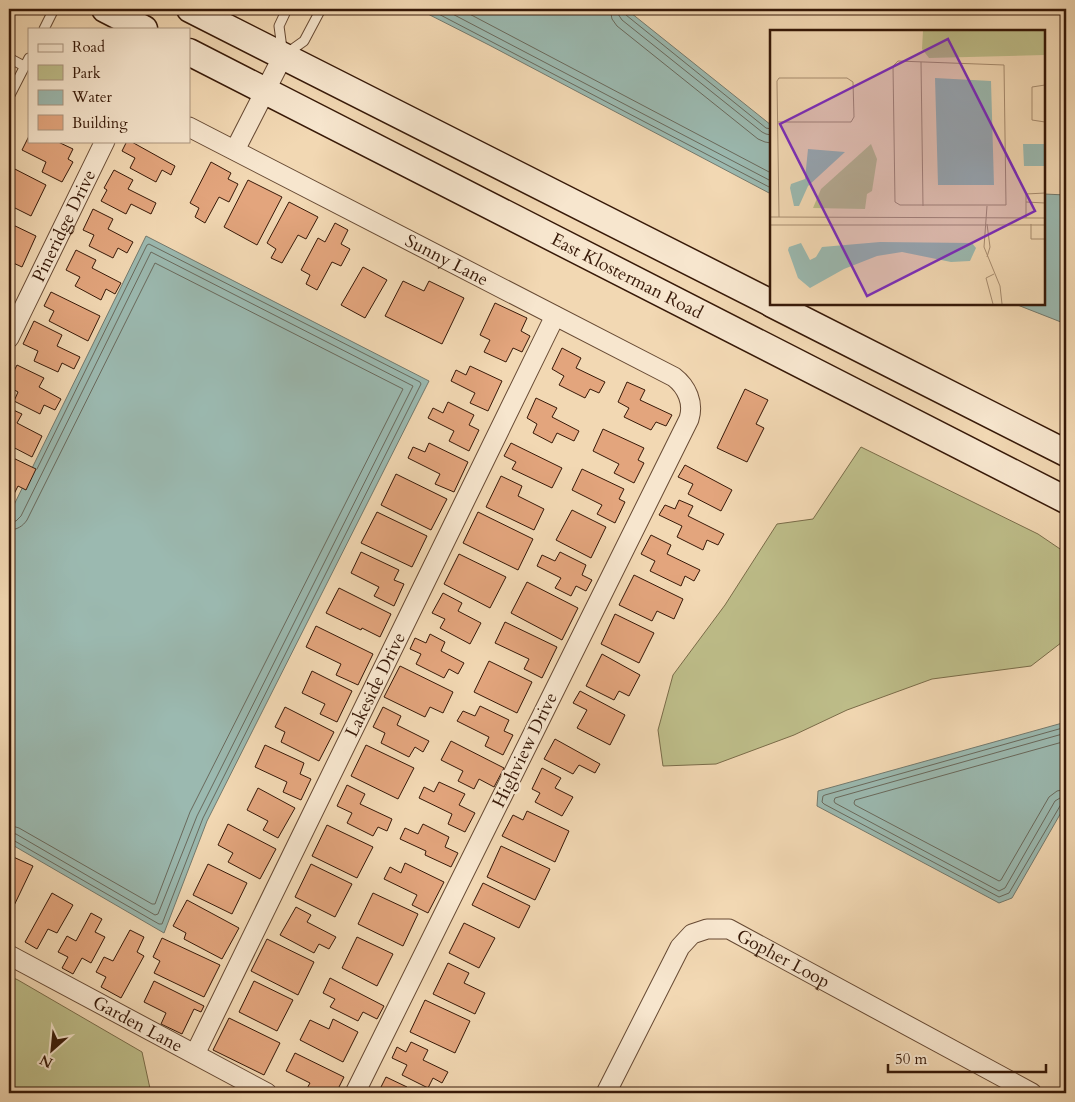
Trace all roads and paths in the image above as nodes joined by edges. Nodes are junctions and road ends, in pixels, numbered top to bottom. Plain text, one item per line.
1 (54, 9) edge
2 (105, 9) edge
3 (190, 9) edge
4 (287, 9) edge
5 (321, 9) edge
6 (44, 28) edge
7 (142, 28) edge
8 (190, 53) edge
9 (283, 56) junction
10 (9, 58) edge
11 (27, 62) edge
12 (265, 91) junction
13 (9, 96) edge
14 (190, 128) edge
15 (106, 142) edge
16 (235, 150) junction
17 (770, 302) edge
18 (776, 305) edge
19 (555, 316) junction
20 (9, 338) edge
21 (691, 406) joint
22 (1066, 453) edge
23 (1066, 500) edge
24 (9, 955) edge
25 (195, 1054) junction
26 (267, 1093) edge
27 (355, 1093) edge
28 (606, 1093) edge
29 (1032, 1093) edge

1 - 6 lane
2 - 7 main road
3 - 9 main road
4 - 9 lane
5 - 9 lane
8 - 12 main road, East Klosterman Road
9 - 12 street
9 - 17 main road
10 - 11 lane
11 - 13 lane
12 - 16 street
12 - 23 main road, East Klosterman Road
14 - 16 street, Sunny Lane
15 - 20 street, Pineridge Drive
16 - 19 street, Sunny Lane
18 - 22 main road
19 - 21 street, Sunny Lane
19 - 25 street, Lakeside Drive
21 - 27 street, Highview Drive
24 - 25 street, Garden Lane
25 - 26 street, Garden Lane
28 - 29 street, Gopher Loop

